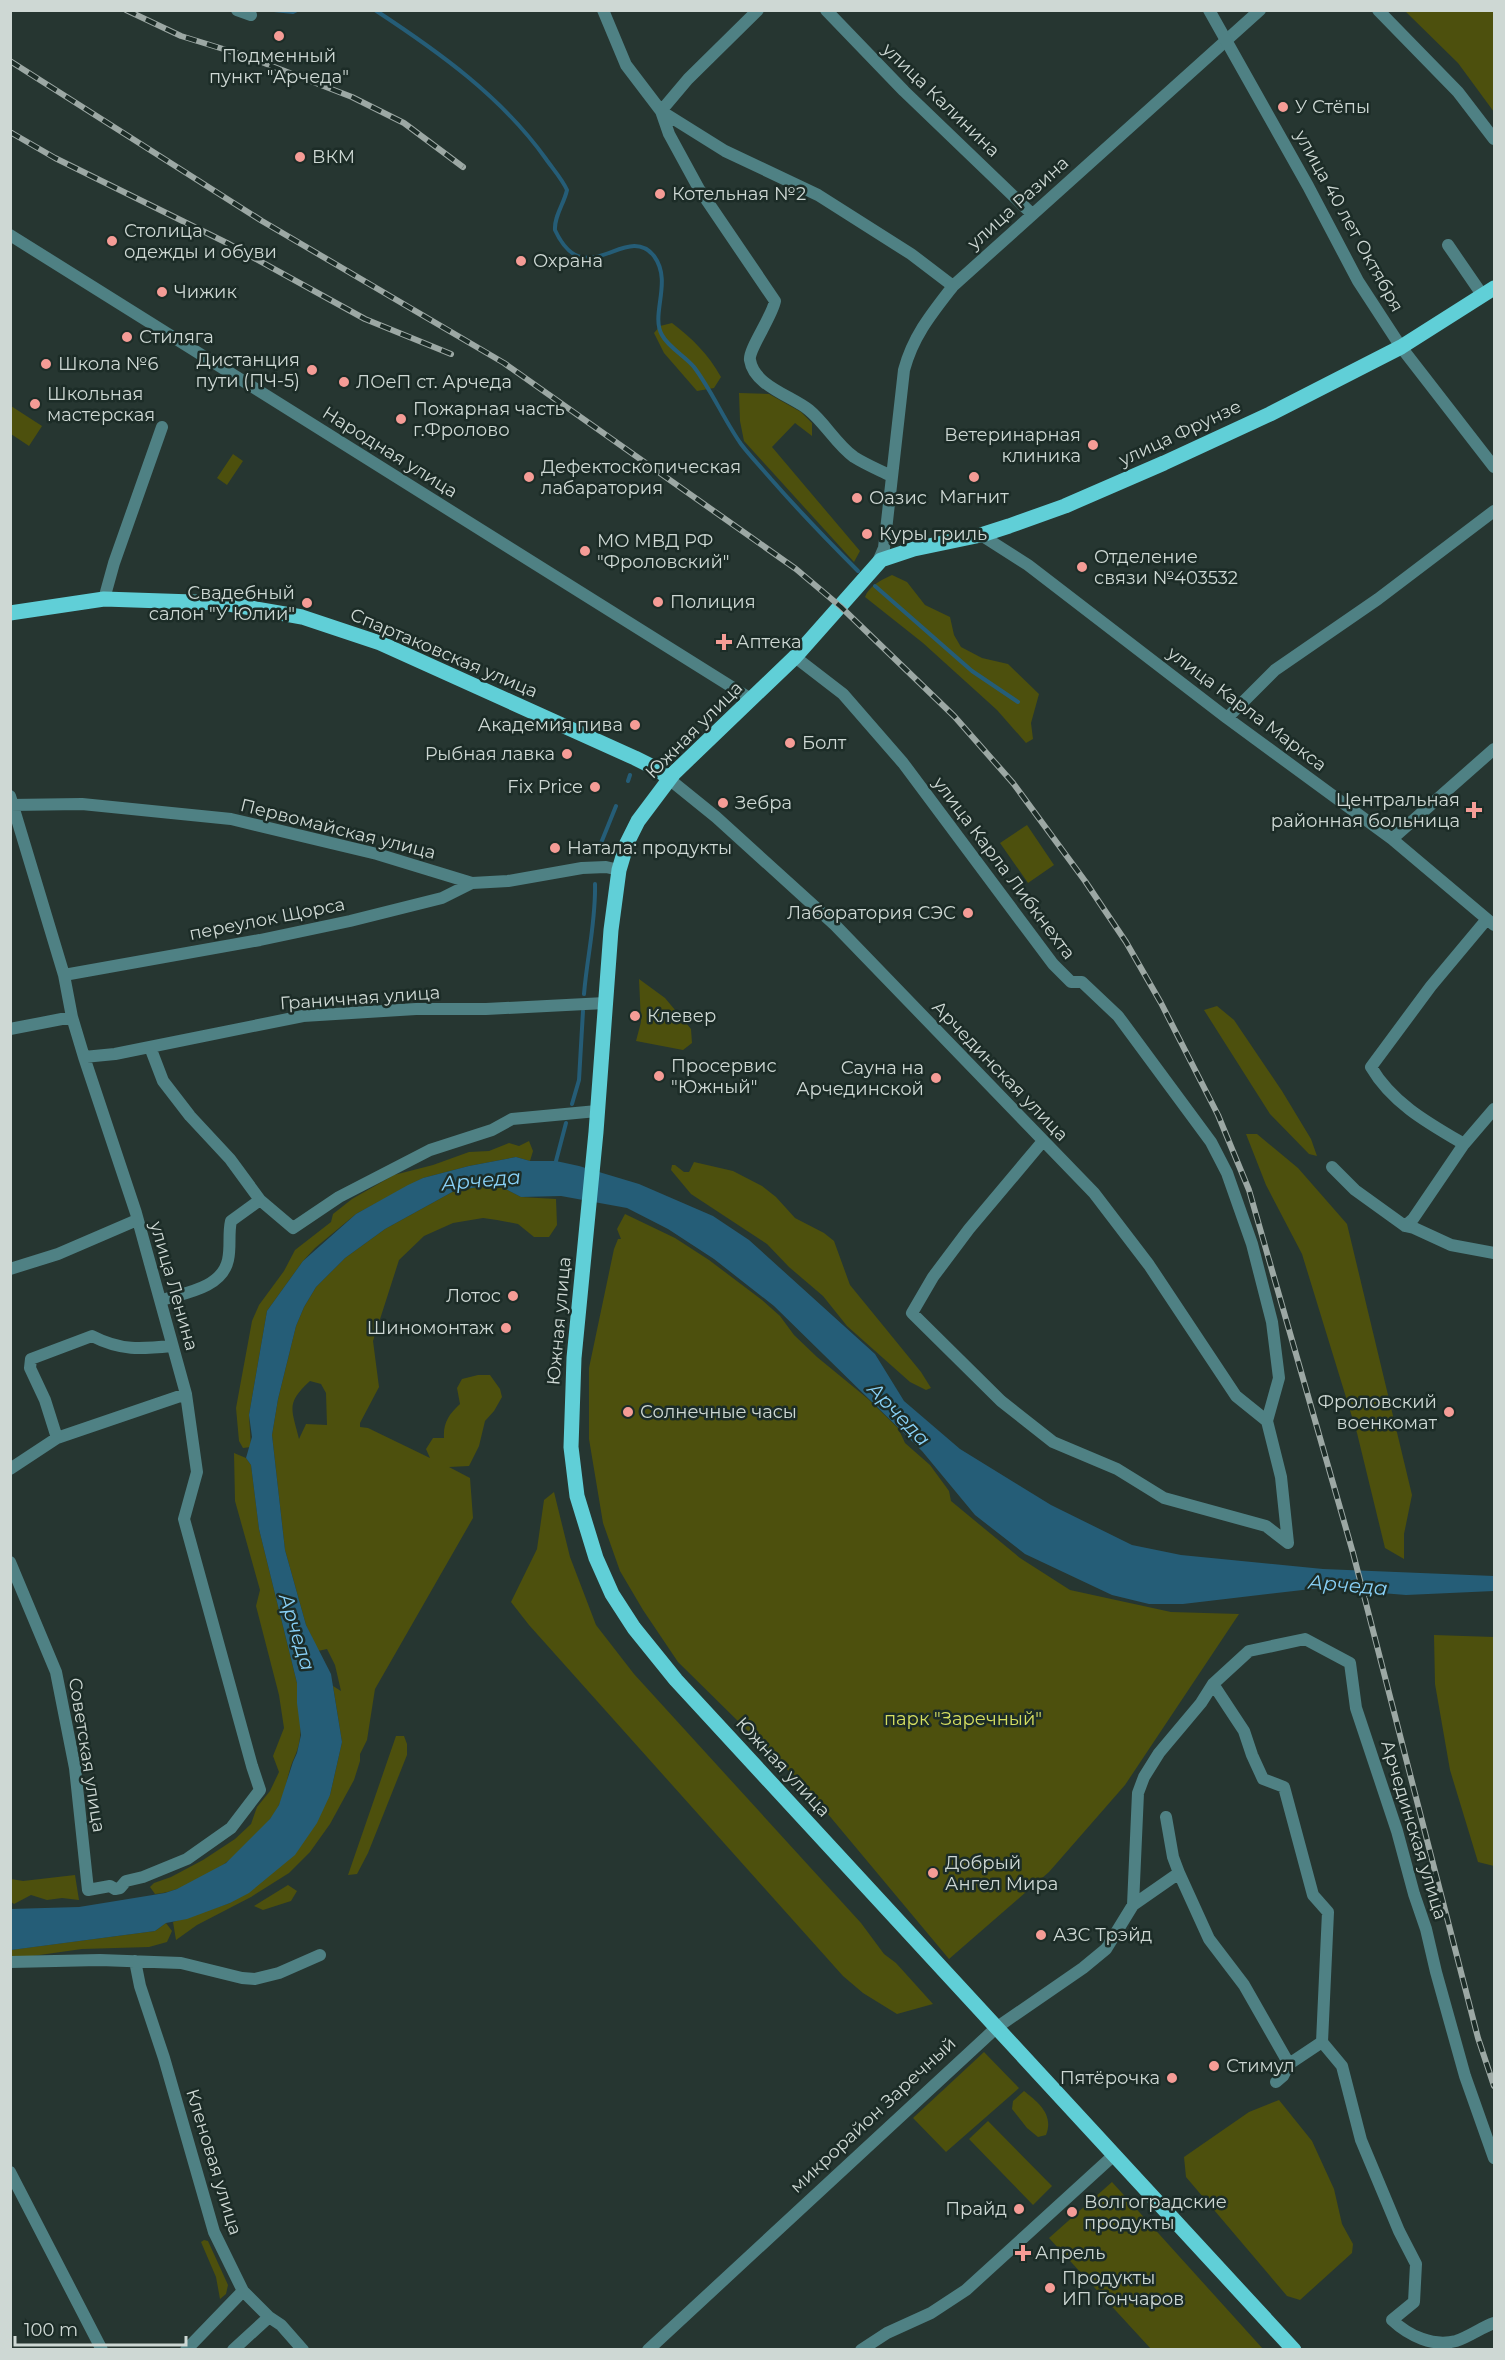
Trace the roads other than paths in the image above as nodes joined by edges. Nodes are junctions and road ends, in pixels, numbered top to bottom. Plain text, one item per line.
1 (237, 10) edge
2 (603, 10) edge
3 (758, 10) edge
4 (826, 10) edge
5 (1209, 10) edge
6 (1260, 10) edge
7 (1378, 10) edge
8 (251, 15) dead end
9 (1227, 40) junction
10 (661, 111) junction
11 (1494, 139) edge
12 (1032, 214) junction
13 (10, 236) edge
14 (1448, 245) dead end
15 (953, 286) junction
16 (1489, 292) edge
17 (1401, 347) junction
18 (162, 427) dead end
19 (1494, 467) edge
20 (891, 476) junction
21 (1494, 512) edge
22 (981, 535) junction
23 (876, 566) junction
24 (104, 599) junction
25 (10, 613) edge
26 (795, 657) junction
27 (751, 699) junction
28 (1227, 718) junction
29 (1494, 749) edge
30 (669, 779) junction
31 (11, 802) edge
32 (1392, 840) junction
33 (619, 870) junction
34 (472, 883) junction
35 (1491, 922) edge
36 (64, 975) junction
37 (605, 1003) junction
38 (72, 1017) junction
39 (10, 1029) edge
40 (150, 1047) junction
41 (84, 1057) junction
42 (1494, 1109) edge
43 (597, 1111) junction
44 (1043, 1141) junction
45 (1464, 1143) junction
46 (1332, 1167) dead end
47 (260, 1200) junction
48 (137, 1220) junction
49 (1405, 1226) junction
50 (1494, 1253) edge
51 (10, 1269) edge
52 (162, 1300) junction
53 (172, 1346) junction
54 (186, 1394) junction
55 (1267, 1421) junction
56 (57, 1438) junction
57 (10, 1469) edge
58 (10, 1563) edge
59 (1214, 1684) junction
60 (1166, 1817) dead end
61 (1179, 1873) junction
62 (88, 1890) joint
63 (1133, 1905) junction
64 (320, 1955) dead end
65 (135, 1961) junction
66 (10, 1962) edge
67 (996, 2028) junction
68 (1322, 2042) junction
69 (1289, 2064) junction
70 (1276, 2082) dead end
71 (1114, 2155) junction
72 (1494, 2158) edge
73 (10, 2172) edge
74 (243, 2290) junction
75 (269, 2317) junction
76 (1494, 2323) edge
77 (1455, 2341) junction
78 (102, 2349) edge
79 (186, 2349) edge
80 (233, 2349) edge
81 (303, 2349) edge
82 (648, 2349) edge
83 (861, 2349) edge
84 (1294, 2349) edge
85 (1438, 2349) edge

1 - 8 street
2 - 10 street
3 - 10 street
4 - 12 street, улица Калинина
5 - 9 street, улица 40 лет Октября
6 - 9 street, улица Разина
7 - 11 street
9 - 12 street, улица Разина
9 - 17 street, улица 40 лет Октября
10 - 15 street
10 - 20 street
12 - 15 street, улица Разина
13 - 27 street, Народная улица
14 - 16 street, улица Фрунзе
15 - 20 street, улица Разина
16 - 17 main road, улица Фрунзе
17 - 19 street, улица 40 лет Октября
17 - 22 main road, улица Фрунзе
18 - 24 street
20 - 23 street, улица Разина
21 - 28 street
22 - 23 main road, улица Фрунзе
22 - 28 street, улица Карла Маркса
23 - 26 main road, Южная улица
24 - 25 main road, Спартаковская улица
24 - 30 main road, Спартаковская улица
26 - 27 main road, Южная улица
26 - 55 street, улица Карла Либкнехта
27 - 30 main road, Южная улица
28 - 32 street, улица Карла Маркса
29 - 32 street
30 - 33 main road, Южная улица
30 - 44 street, Арчединская улица
31 - 34 street, Первомайская улица
31 - 36 street, улица Ленина
32 - 35 street, улица Карла Маркса
33 - 34 street, Первомайская улица
33 - 37 main road, Южная улица
34 - 36 street, переулок Щорса
35 - 45 street, улица Карла Маркса
36 - 38 street, улица Ленина
37 - 40 street, Граничная улица
37 - 43 main road, Южная улица
38 - 39 street
38 - 41 street, улица Ленина
40 - 41 street, Граничная улица
40 - 47 street
41 - 48 street, улица Ленина
42 - 45 street
43 - 47 street
43 - 67 main road, Южная улица
44 - 55 street, Арчединская улица
44 - 55 street, улица Карла Либкнехта
45 - 49 street
46 - 49 street
47 - 52 street
48 - 51 street
48 - 52 street, улица Ленина
49 - 50 street
52 - 53 street, улица Ленина
53 - 54 street, улица Ленина
53 - 56 street
54 - 56 street
54 - 62 street, улица Ленина
56 - 57 street
58 - 62 street, Советская улица
59 - 63 street, Арчединская улица
59 - 68 street
59 - 72 street, Арчединская улица
60 - 61 street
61 - 63 street, Арчединская улица
61 - 69 street
63 - 67 street, Арчединская улица
64 - 65 street
65 - 66 street
65 - 74 street, Кленовая улица
67 - 71 main road
67 - 82 street, микрорайон Заречный
68 - 69 street
68 - 77 street
69 - 70 street
71 - 83 street
71 - 84 main road
73 - 78 street
74 - 75 street, Кленовая улица
74 - 79 street
75 - 80 street
75 - 81 street, Кленовая улица
76 - 77 street
77 - 85 street

